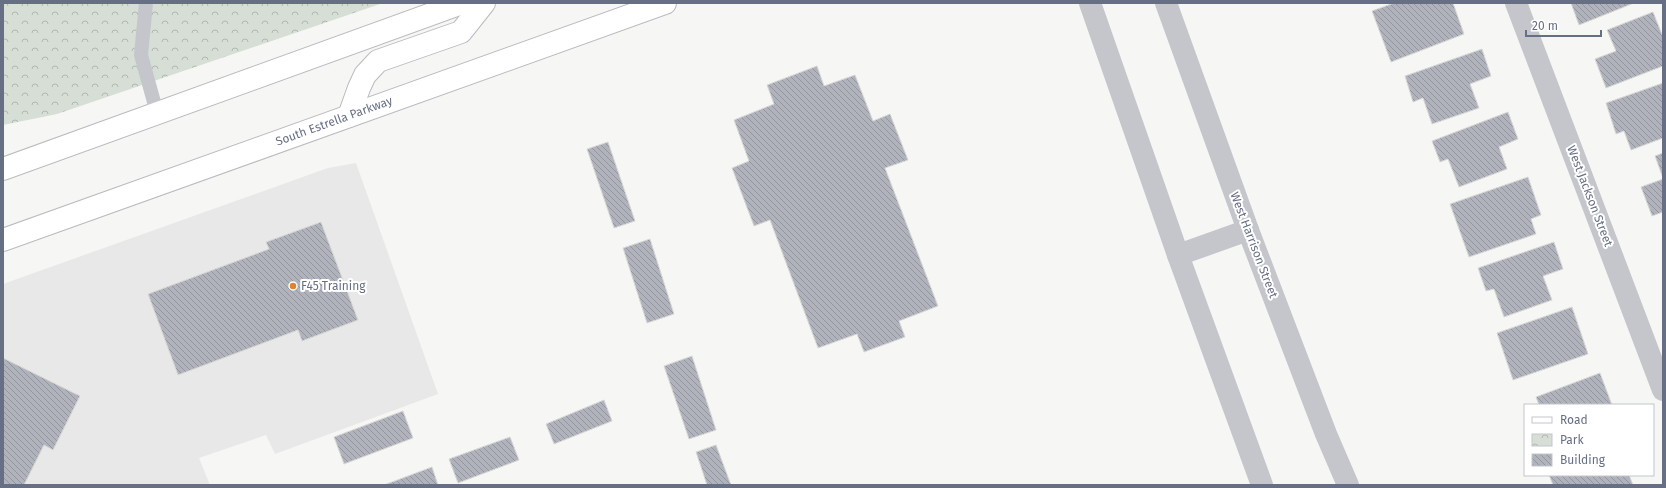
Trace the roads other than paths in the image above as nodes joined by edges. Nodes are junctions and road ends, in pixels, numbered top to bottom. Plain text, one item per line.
1 (146, 3) edge
2 (462, 3) edge
3 (484, 3) edge
4 (665, 3) edge
5 (1090, 3) edge
6 (1166, 3) edge
7 (1516, 3) edge
8 (157, 113) junction
9 (349, 116) junction
10 (3, 169) edge
11 (1248, 230) junction
12 (3, 240) edge
13 (1178, 256) junction
14 (1663, 390) edge
15 (1262, 485) edge
16 (1348, 485) edge

1 - 8 lane
2 - 8 main road
3 - 9 main road
4 - 9 main road, South Estrella Parkway
5 - 13 street
6 - 11 street, West Harrison Street
7 - 14 street, West Jackson Street
8 - 10 main road
9 - 12 main road, South Estrella Parkway
11 - 13 street
11 - 16 street, West Harrison Street
13 - 15 street

